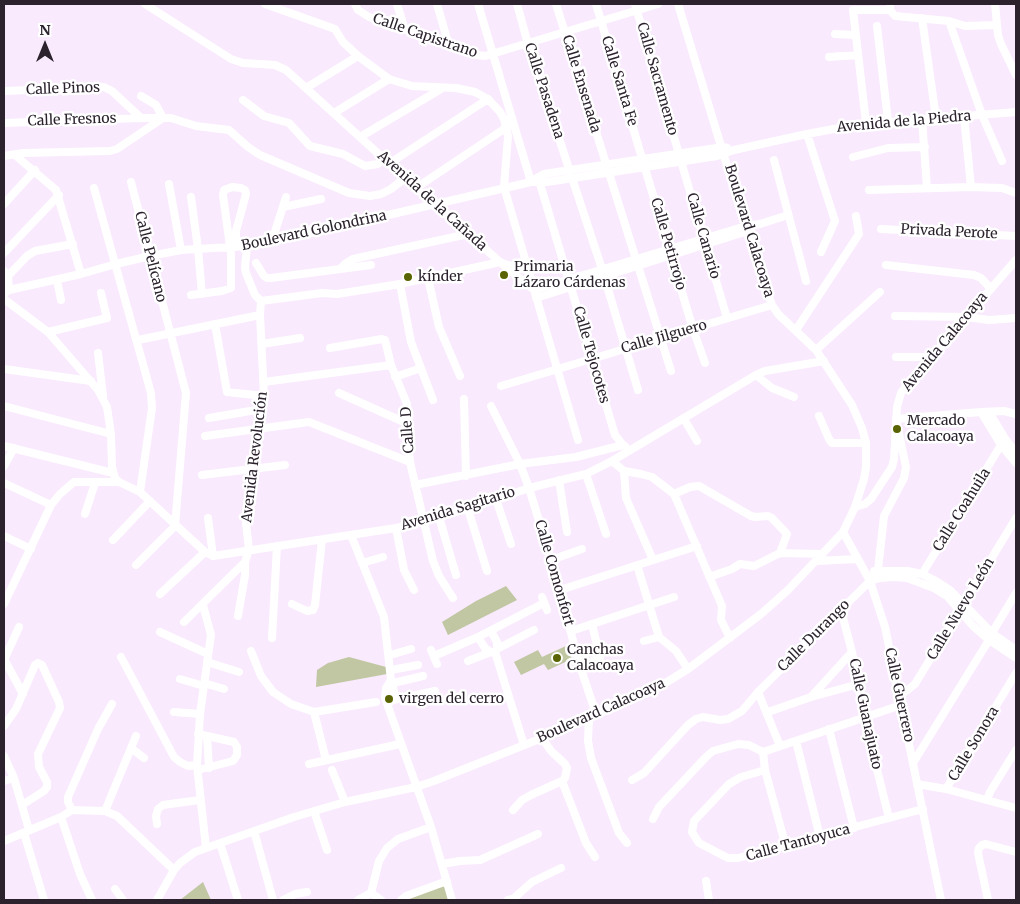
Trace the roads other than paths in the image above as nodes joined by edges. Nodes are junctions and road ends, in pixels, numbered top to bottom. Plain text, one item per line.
1 (145, 4) edge
2 (265, 4) edge
3 (397, 4) edge
4 (437, 4) edge
5 (478, 4) edge
6 (516, 4) edge
7 (556, 4) edge
8 (596, 4) edge
9 (658, 4) edge
10 (678, 4) edge
11 (995, 4) edge
12 (356, 7) edge
13 (636, 7) edge
14 (890, 7) edge
15 (922, 18) junction
16 (948, 21) junction
17 (601, 22) junction
18 (997, 25) junction
19 (877, 26) dead end
20 (405, 30) junction
21 (565, 33) junction
22 (835, 34) dead end
23 (855, 35) junction
24 (528, 44) junction
25 (449, 46) junction
26 (493, 55) junction
27 (858, 55) junction
28 (358, 56) junction
29 (829, 57) dead end
30 (1016, 75) edge
31 (389, 79) junction
32 (306, 88) junction
33 (441, 89) junction
34 (4, 92) edge
35 (141, 96) dead end
36 (488, 98) junction
37 (243, 100) dead end
38 (1016, 112) edge
39 (334, 113) junction
40 (982, 115) junction
41 (964, 116) junction
42 (141, 118) junction
43 (163, 118) junction
44 (936, 118) junction
45 (922, 119) junction
46 (888, 121) junction
47 (4, 123) edge
48 (866, 123) junction
49 (507, 128) junction
50 (808, 134) junction
51 (360, 137) junction
52 (925, 147) junction
53 (723, 150) junction
54 (14, 154) junction
55 (4, 156) edge
56 (852, 157) dead end
57 (680, 158) junction
58 (774, 160) dead end
59 (387, 161) junction
60 (1002, 161) dead end
61 (644, 163) junction
62 (606, 164) junction
63 (35, 170) junction
64 (570, 170) junction
65 (609, 172) junction
66 (405, 178) junction
67 (573, 178) junction
68 (538, 180) junction
69 (131, 182) dead end
70 (531, 182) junction
71 (169, 184) dead end
72 (504, 187) junction
73 (971, 187) junction
74 (94, 188) dead end
75 (416, 188) junction
76 (927, 188) junction
77 (869, 190) dead end
78 (1016, 193) edge
79 (59, 195) junction
80 (191, 197) dead end
81 (286, 197) dead end
82 (321, 199) dead end
83 (4, 204) edge
84 (436, 205) junction
85 (283, 207) junction
86 (788, 215) junction
87 (856, 216) dead end
88 (277, 224) junction
89 (747, 229) junction
90 (881, 229) dead end
91 (468, 234) junction
92 (1016, 236) edge
93 (284, 239) junction
94 (272, 242) junction
95 (704, 242) junction
96 (73, 244) junction
97 (247, 246) junction
98 (233, 247) junction
99 (198, 249) junction
100 (181, 250) junction
101 (821, 252) dead end
102 (4, 253) edge
103 (670, 253) junction
104 (150, 256) junction
105 (524, 260) junction
106 (1016, 260) edge
107 (500, 262) junction
108 (256, 263) dead end
109 (637, 263) junction
110 (116, 264) junction
111 (370, 265) dead end
112 (886, 265) dead end
113 (341, 268) junction
114 (1012, 270) edge
115 (603, 273) junction
116 (6, 274) edge
117 (81, 274) junction
118 (428, 278) junction
119 (57, 280) junction
120 (806, 281) dead end
121 (570, 283) junction
122 (400, 284) junction
123 (991, 288) junction
124 (6, 292) edge
125 (880, 292) dead end
126 (101, 293) dead end
127 (202, 294) junction
128 (535, 294) junction
129 (191, 295) dead end
130 (4, 299) edge
131 (61, 300) dead end
132 (261, 303) junction
133 (772, 305) junction
134 (260, 314) junction
135 (895, 316) dead end
136 (966, 317) junction
137 (727, 318) junction
138 (1016, 318) edge
139 (215, 324) junction
140 (693, 328) junction
141 (796, 330) junction
142 (48, 332) junction
143 (169, 333) junction
144 (300, 338) dead end
145 (660, 338) junction
146 (138, 340) junction
147 (262, 344) junction
148 (330, 348) dead end
149 (626, 348) junction
150 (816, 350) junction
151 (98, 353) dead end
152 (896, 357) dead end
153 (930, 357) junction
154 (592, 358) junction
155 (824, 361) junction
156 (705, 363) dead end
157 (391, 365) junction
158 (421, 368) junction
159 (4, 369) edge
160 (557, 369) junction
161 (671, 371) dead end
162 (756, 375) junction
163 (460, 376) dead end
164 (395, 377) junction
165 (91, 381) junction
166 (264, 382) junction
167 (501, 386) dead end
168 (638, 390) dead end
169 (339, 393) dead end
170 (264, 396) junction
171 (794, 397) dead end
172 (103, 398) junction
173 (464, 399) dead end
174 (434, 400) dead end
175 (4, 406) edge
176 (490, 406) dead end
177 (262, 409) junction
178 (985, 412) junction
179 (1016, 414) edge
180 (819, 416) dead end
181 (209, 418) dead end
182 (684, 419) junction
183 (896, 419) junction
184 (406, 423) junction
185 (260, 428) junction
186 (111, 434) junction
187 (205, 436) dead end
188 (578, 440) dead end
189 (697, 441) dead end
190 (866, 443) junction
191 (623, 445) junction
192 (1001, 445) junction
193 (4, 446) edge
194 (14, 448) junction
195 (632, 449) junction
196 (1016, 453) edge
197 (612, 461) junction
198 (410, 462) junction
199 (1016, 463) edge
200 (520, 464) junction
201 (285, 465) dead end
202 (4, 466) edge
203 (254, 469) junction
204 (624, 471) junction
205 (113, 473) junction
206 (586, 474) junction
207 (202, 475) dead end
208 (466, 476) junction
209 (559, 480) junction
210 (119, 482) junction
211 (4, 483) edge
212 (95, 483) junction
213 (416, 485) junction
214 (529, 488) junction
215 (140, 492) junction
216 (674, 494) junction
217 (496, 499) junction
218 (150, 501) junction
219 (51, 505) junction
220 (855, 507) junction
221 (468, 509) junction
222 (85, 514) dead end
223 (439, 517) junction
224 (208, 518) dead end
225 (1016, 518) edge
226 (424, 522) junction
227 (175, 526) junction
228 (396, 528) junction
229 (567, 532) dead end
230 (843, 532) junction
231 (606, 534) dead end
232 (351, 535) junction
233 (4, 536) edge
234 (114, 540) dead end
235 (322, 540) junction
236 (511, 544) dead end
237 (277, 546) junction
238 (697, 546) junction
239 (30, 549) junction
240 (582, 549) dead end
241 (249, 550) junction
242 (204, 552) junction
243 (780, 553) junction
244 (822, 554) junction
245 (213, 556) junction
246 (383, 557) dead end
247 (858, 559) junction
248 (551, 560) junction
249 (653, 560) junction
250 (816, 561) junction
251 (246, 562) junction
252 (362, 564) junction
253 (136, 565) dead end
254 (637, 565) junction
255 (878, 570) junction
256 (487, 571) dead end
257 (866, 572) junction
258 (922, 574) junction
259 (456, 575) dead end
260 (709, 576) junction
261 (870, 581) junction
262 (4, 582) edge
263 (12, 586) junction
264 (414, 590) dead end
265 (560, 590) junction
266 (1016, 593) edge
267 (160, 594) dead end
268 (674, 597) dead end
269 (453, 598) dead end
270 (544, 603) dead end
271 (4, 604) edge
272 (292, 604) dead end
273 (203, 605) junction
274 (651, 606) junction
275 (963, 607) junction
276 (840, 610) junction
277 (238, 616) dead end
278 (184, 622) dead end
279 (592, 624) junction
280 (19, 627) dead end
281 (491, 630) junction
282 (534, 630) dead end
283 (160, 632) dead end
284 (571, 632) junction
285 (990, 636) junction
286 (478, 637) junction
287 (659, 637) junction
288 (272, 638) dead end
289 (730, 638) junction
290 (644, 642) dead end
291 (411, 648) dead end
292 (1016, 650) edge
293 (494, 651) junction
294 (251, 652) dead end
295 (852, 652) junction
296 (390, 654) junction
297 (121, 657) dead end
298 (207, 658) junction
299 (1016, 658) edge
300 (4, 659) edge
301 (468, 661) dead end
302 (418, 664) dead end
303 (437, 664) dead end
304 (580, 666) junction
305 (688, 668) junction
306 (390, 670) junction
307 (239, 672) dead end
308 (1016, 673) edge
309 (423, 676) dead end
310 (180, 679) dead end
311 (392, 681) junction
312 (204, 684) junction
313 (858, 684) junction
314 (224, 689) dead end
315 (435, 691) dead end
316 (758, 692) junction
317 (22, 694) junction
318 (898, 694) junction
319 (811, 697) junction
320 (376, 702) dead end
321 (391, 702) junction
322 (112, 704) dead end
323 (901, 705) junction
324 (174, 712) dead end
325 (314, 712) junction
326 (768, 712) junction
327 (200, 714) junction
328 (593, 716) junction
329 (864, 717) junction
330 (4, 726) edge
331 (829, 729) junction
332 (198, 734) junction
333 (136, 736) dead end
334 (207, 736) junction
335 (542, 738) junction
336 (796, 741) junction
337 (400, 744) junction
338 (524, 745) junction
339 (780, 746) junction
340 (131, 748) junction
341 (1016, 750) edge
342 (762, 752) junction
343 (4, 756) edge
344 (144, 758) dead end
345 (326, 760) junction
346 (913, 763) junction
347 (309, 764) dead end
348 (198, 768) junction
349 (209, 768) junction
350 (332, 770) dead end
351 (765, 770) junction
352 (14, 778) junction
353 (632, 780) dead end
354 (562, 781) junction
355 (4, 782) edge
356 (917, 784) junction
357 (416, 787) junction
358 (946, 789) junction
359 (200, 800) junction
360 (987, 800) junction
361 (345, 802) junction
362 (22, 805) junction
363 (1016, 808) edge
364 (923, 809) junction
365 (72, 810) junction
366 (513, 810) dead end
367 (105, 811) junction
368 (314, 812) junction
369 (61, 817) junction
370 (889, 818) junction
371 (653, 819) dead end
372 (157, 824) dead end
373 (431, 827) junction
374 (854, 828) junction
375 (254, 831) junction
376 (26, 832) junction
377 (538, 834) dead end
378 (820, 837) junction
379 (4, 841) edge
380 (220, 843) junction
381 (627, 843) dead end
382 (786, 847) junction
383 (206, 848) junction
384 (326, 850) dead end
385 (1016, 852) edge
386 (595, 857) dead end
387 (442, 864) junction
388 (561, 868) dead end
389 (174, 870) junction
390 (447, 881) junction
391 (706, 881) dead end
392 (115, 889) dead end
393 (307, 892) dead end
394 (371, 893) junction
395 (44, 900) edge
396 (92, 900) edge
397 (123, 900) edge
398 (156, 900) edge
399 (238, 900) edge
400 (273, 900) edge
401 (282, 900) edge
402 (358, 900) edge
403 (381, 900) edge
404 (400, 900) edge
405 (452, 900) edge
406 (508, 900) edge
407 (709, 900) edge
408 (941, 900) edge
409 (988, 900) edge

1 - 32 street, Avenida de la Cañada
2 - 28 street
3 - 20 street
4 - 25 street
5 - 26 street
6 - 24 street, Calle Pasadena
7 - 21 street, Calle Ensenada
8 - 17 street, Calle Santa Fe
9 - 13 street
10 - 53 street, Boulevard Calacoaya
11 - 18 street
12 - 20 street, Calle Capistrano
13 - 17 street
13 - 57 street, Calle Sacramento
14 - 15 street
14 - 23 street
15 - 16 street
15 - 44 street
16 - 18 street
16 - 40 street
17 - 21 street
17 - 61 street, Calle Santa Fe
18 - 30 street
19 - 46 street
20 - 25 street, Calle Capistrano
21 - 24 street
21 - 62 street, Calle Ensenada
22 - 23 street
23 - 27 street
24 - 26 street
24 - 64 street, Calle Pasadena
25 - 26 street, Calle Capistrano
26 - 70 street
27 - 29 street
27 - 48 street
28 - 31 street
28 - 32 street
31 - 33 street
31 - 39 street
32 - 39 street, Avenida de la Cañada
33 - 36 street
33 - 51 street
34 - 42 street, Calle Pinos
35 - 43 street
36 - 49 street
36 - 59 street
37 - 59 street
38 - 40 street, Avenida de la Piedra
39 - 51 street, Avenida de la Cañada
40 - 41 street, Avenida de la Piedra
40 - 60 street
41 - 44 street, Avenida de la Piedra
41 - 73 street
42 - 43 street, Calle Fresnos
42 - 47 street, Calle Fresnos
43 - 54 street
43 - 66 street, Calle Fresnos
44 - 45 street, Avenida de la Piedra
45 - 46 street, Avenida de la Piedra
45 - 52 street
46 - 48 street, Avenida de la Piedra
48 - 50 street, Avenida de la Piedra
49 - 72 street
49 - 75 street
50 - 53 street, Avenida de la Piedra
50 - 101 street
51 - 59 street, Avenida de la Cañada
52 - 56 street
52 - 76 street
53 - 57 street, Boulevard Golondrina
53 - 89 street, Boulevard Calacoaya
54 - 55 street
54 - 63 street
57 - 61 street, Boulevard Golondrina
57 - 95 street, Calle Canario
58 - 86 street
59 - 66 street, Avenida de la Cañada
61 - 62 street, Boulevard Golondrina
61 - 65 street, Boulevard Golondrina
61 - 103 street, Calle Petirrojo
62 - 64 street, Boulevard Golondrina
62 - 65 street, Calle Ensenada
63 - 79 street
63 - 83 street
64 - 67 street, Calle Pasadena
64 - 68 street, Boulevard Golondrina
65 - 67 street, Boulevard Golondrina
65 - 109 street, Calle Ensenada
66 - 75 street, Avenida de la Cañada
67 - 68 street, Boulevard Golondrina
67 - 115 street, Calle Pasadena
68 - 70 street, Boulevard Golondrina
68 - 121 street, Calle Tejocotes
69 - 104 street, Calle Pelícano
70 - 72 street, Boulevard Golondrina
71 - 100 street
72 - 84 street, Boulevard Golondrina
72 - 105 street
73 - 76 street
73 - 78 street
74 - 110 street
75 - 84 street, Avenida de la Cañada
76 - 77 street
79 - 96 street
79 - 102 street
80 - 99 street
81 - 85 street
82 - 85 street
84 - 91 street, Avenida de la Cañada
84 - 93 street, Boulevard Golondrina
85 - 88 street
86 - 89 street
86 - 120 street
87 - 141 street
88 - 93 street
88 - 94 street
89 - 95 street
89 - 133 street, Boulevard Calacoaya
90 - 92 street, Privada Perote
91 - 107 street, Avenida de la Cañada
91 - 113 street
93 - 94 street, Boulevard Golondrina
94 - 97 street, Boulevard Golondrina
95 - 103 street
95 - 137 street, Calle Canario
96 - 116 street
96 - 117 street
97 - 98 street, Boulevard Golondrina
97 - 132 street
98 - 98 street
98 - 99 street, Boulevard Golondrina
98 - 127 street
99 - 100 street, Boulevard Golondrina
99 - 127 street
100 - 104 street, Boulevard Golondrina
103 - 109 street
103 - 140 street, Calle Petirrojo
104 - 110 street, Boulevard Golondrina
104 - 143 street, Calle Pelícano
105 - 107 street
105 - 128 street
106 - 114 street, Avenida Calacoaya
107 - 118 street
107 - 128 street, Avenida de la Cañada
108 - 113 street
109 - 115 street
109 - 145 street, Calle Ensenada
110 - 117 street, Boulevard Golondrina
110 - 146 street
111 - 113 street
112 - 123 street
114 - 123 street, Avenida Calacoaya
115 - 121 street
115 - 149 street, Calle Pasadena
116 - 124 street
117 - 119 street, Boulevard Golondrina
118 - 122 street
118 - 163 street
119 - 124 street, Boulevard Golondrina
119 - 131 street
121 - 128 street
121 - 154 street, Calle Tejocotes
122 - 132 street
122 - 158 street
123 - 136 street, Avenida Calacoaya
125 - 150 street
126 - 142 street
127 - 129 street
128 - 160 street
130 - 142 street
132 - 134 street, Avenida Revolución
133 - 137 street, Calle Jilguero
133 - 141 street, Boulevard Calacoaya
134 - 139 street
134 - 147 street, Avenida Revolución
135 - 136 street
136 - 138 street
136 - 153 street, Avenida Calacoaya
137 - 140 street, Calle Jilguero
139 - 143 street
139 - 170 street
140 - 145 street, Calle Jilguero
140 - 156 street, Calle Petirrojo
141 - 150 street, Boulevard Calacoaya
142 - 165 street
143 - 146 street
143 - 227 street, Calle Pelícano
144 - 147 street
145 - 149 street, Calle Jilguero
145 - 161 street, Calle Ensenada
146 - 215 street
147 - 166 street, Avenida Revolución
148 - 157 street, Calle D
149 - 154 street, Calle Jilguero
149 - 168 street, Calle Pasadena
150 - 155 street, Boulevard Calacoaya
151 - 172 street
152 - 153 street
153 - 183 street, Avenida Calacoaya
154 - 160 street, Calle Jilguero
154 - 191 street, Calle Tejocotes
155 - 162 street, Avenida Sagitario
155 - 190 street, Boulevard Calacoaya
157 - 164 street, Calle D
157 - 166 street
158 - 164 street
158 - 174 street
159 - 165 street
160 - 167 street, Calle Jilguero
160 - 188 street
162 - 171 street
162 - 182 street, Avenida Sagitario
164 - 184 street, Calle D
165 - 172 street
166 - 170 street, Avenida Revolución
169 - 184 street
170 - 177 street, Avenida Revolución
172 - 186 street
173 - 208 street
175 - 186 street
176 - 200 street, Calle Comonfort
177 - 181 street
177 - 185 street, Avenida Revolución
178 - 179 street
178 - 183 street
178 - 192 street
178 - 196 street
180 - 190 street
182 - 189 street
182 - 195 street, Avenida Sagitario
183 - 220 street, Avenida Calacoaya
183 - 255 street
184 - 198 street, Calle D
185 - 187 street
185 - 198 street
185 - 203 street, Avenida Revolución
186 - 205 street
190 - 220 street, Boulevard Calacoaya
191 - 195 street
191 - 200 street
192 - 199 street
192 - 258 street, Calle Coahuila
193 - 194 street
194 - 202 street
194 - 205 street
195 - 197 street, Avenida Sagitario
197 - 204 street
197 - 206 street, Avenida Sagitario
198 - 213 street, Calle D
200 - 208 street
200 - 214 street, Calle Comonfort
201 - 203 street
203 - 207 street
203 - 241 street, Avenida Revolución
204 - 216 street
204 - 249 street
205 - 210 street
206 - 209 street, Avenida Sagitario
206 - 231 street
208 - 213 street
209 - 214 street, Avenida Sagitario
209 - 229 street
210 - 212 street
210 - 215 street
211 - 219 street
212 - 219 street
212 - 222 street
213 - 226 street, Calle D
214 - 217 street, Avenida Sagitario
214 - 248 street, Calle Comonfort
215 - 218 street
216 - 238 street
216 - 243 street
217 - 221 street, Avenida Sagitario
217 - 236 street
218 - 227 street
218 - 234 street
219 - 239 street
220 - 230 street, Boulevard Calacoaya
221 - 223 street, Avenida Sagitario
221 - 256 street
223 - 226 street, Avenida Sagitario
223 - 259 street
224 - 245 street
225 - 275 street, Calle Nuevo León
226 - 228 street, Avenida Sagitario
226 - 269 street, Calle D
227 - 242 street
227 - 253 street
228 - 232 street, Avenida Sagitario
228 - 264 street
230 - 244 street, Boulevard Calacoaya
230 - 247 street, Calle Guerrero
232 - 235 street, Avenida Sagitario
232 - 252 street
233 - 239 street
235 - 237 street, Avenida Sagitario
235 - 272 street
237 - 241 street, Avenida Sagitario
237 - 288 street
238 - 249 street
238 - 260 street
239 - 263 street
240 - 248 street
241 - 245 street, Avenida Sagitario
241 - 251 street
242 - 245 street
242 - 267 street
243 - 244 street
243 - 260 street
244 - 250 street, Boulevard Calacoaya
246 - 252 street
247 - 250 street
247 - 257 street, Calle Guerrero
248 - 265 street, Calle Comonfort
249 - 254 street
250 - 289 street, Boulevard Calacoaya
251 - 273 street
251 - 277 street
252 - 296 street
254 - 265 street
254 - 274 street
255 - 257 street
255 - 258 street
255 - 261 street, Calle Durango
257 - 261 street, Calle Guerrero
258 - 275 street
260 - 289 street
261 - 275 street
261 - 276 street, Calle Durango
261 - 318 street, Calle Guerrero
262 - 263 street
263 - 271 street
265 - 284 street, Calle Comonfort
266 - 285 street
268 - 274 street
270 - 281 street
273 - 278 street
273 - 298 street
274 - 279 street
274 - 287 street
275 - 285 street
275 - 318 street, Calle Nuevo León
276 - 295 street, Calle Guanajuato
276 - 316 street, Calle Durango
279 - 284 street
279 - 304 street
280 - 300 street
281 - 286 street
281 - 293 street
282 - 293 street
283 - 298 street
284 - 304 street, Calle Comonfort
285 - 292 street
285 - 299 street
285 - 346 street
286 - 293 street
286 - 303 street
287 - 290 street
287 - 305 street
289 - 305 street, Boulevard Calacoaya
291 - 296 street
293 - 301 street
293 - 338 street
294 - 325 street
295 - 313 street, Calle Guanajuato
295 - 319 street
296 - 306 street
297 - 348 street
298 - 307 street
298 - 312 street
300 - 317 street
302 - 306 street
304 - 328 street, Calle Comonfort
305 - 328 street, Boulevard Calacoaya
306 - 311 street
308 - 358 street, Calle Sonora
309 - 311 street
310 - 312 street
311 - 321 street
312 - 314 street
312 - 327 street
313 - 319 street
313 - 329 street, Calle Guanajuato
315 - 321 street
316 - 326 street
316 - 353 street, Calle Durango
317 - 330 street
317 - 362 street
318 - 323 street, Calle Guerrero
319 - 326 street
320 - 325 street
321 - 337 street
322 - 365 street
323 - 329 street
323 - 346 street, Calle Guerrero
324 - 327 street
325 - 345 street
326 - 339 street
327 - 332 street
328 - 335 street, Boulevard Calacoaya
328 - 381 street
329 - 331 street
329 - 370 street, Calle Guanajuato
331 - 336 street
331 - 374 street
332 - 334 street
332 - 348 street
333 - 340 street
334 - 349 street
334 - 349 street
335 - 338 street, Boulevard Calacoaya
335 - 354 street
336 - 339 street
336 - 378 street
337 - 345 street
337 - 357 street
338 - 357 street, Boulevard Calacoaya
339 - 342 street
340 - 344 street
340 - 367 street
341 - 360 street
342 - 351 street
342 - 371 street
343 - 352 street
345 - 347 street
346 - 356 street, Calle Guerrero
348 - 349 street
348 - 359 street
350 - 361 street
351 - 382 street
351 - 382 street, Calle Tantoyuca
352 - 355 street
352 - 362 street
354 - 366 street
354 - 386 street
356 - 358 street
356 - 364 street, Calle Guerrero
357 - 361 street, Boulevard Calacoaya
357 - 373 street
358 - 360 street
359 - 372 street
359 - 383 street
360 - 363 street
361 - 368 street, Boulevard Calacoaya
362 - 376 street
364 - 370 street, Calle Tantoyuca
364 - 408 street, Calle Guerrero
365 - 367 street
365 - 369 street
367 - 389 street
368 - 375 street, Boulevard Calacoaya
368 - 384 street
369 - 376 street
369 - 396 street
370 - 374 street, Calle Tantoyuca
373 - 387 street
373 - 394 street
374 - 378 street, Calle Tantoyuca
375 - 380 street, Boulevard Calacoaya
375 - 400 street
376 - 379 street
376 - 395 street
377 - 387 street
378 - 382 street, Calle Tantoyuca
380 - 383 street, Boulevard Calacoaya
380 - 399 street
383 - 389 street, Boulevard Calacoaya
385 - 409 street
387 - 390 street
388 - 406 street
389 - 398 street, Boulevard Calacoaya
390 - 404 street
390 - 405 street
391 - 407 street
392 - 397 street
393 - 401 street
394 - 402 street
394 - 403 street

